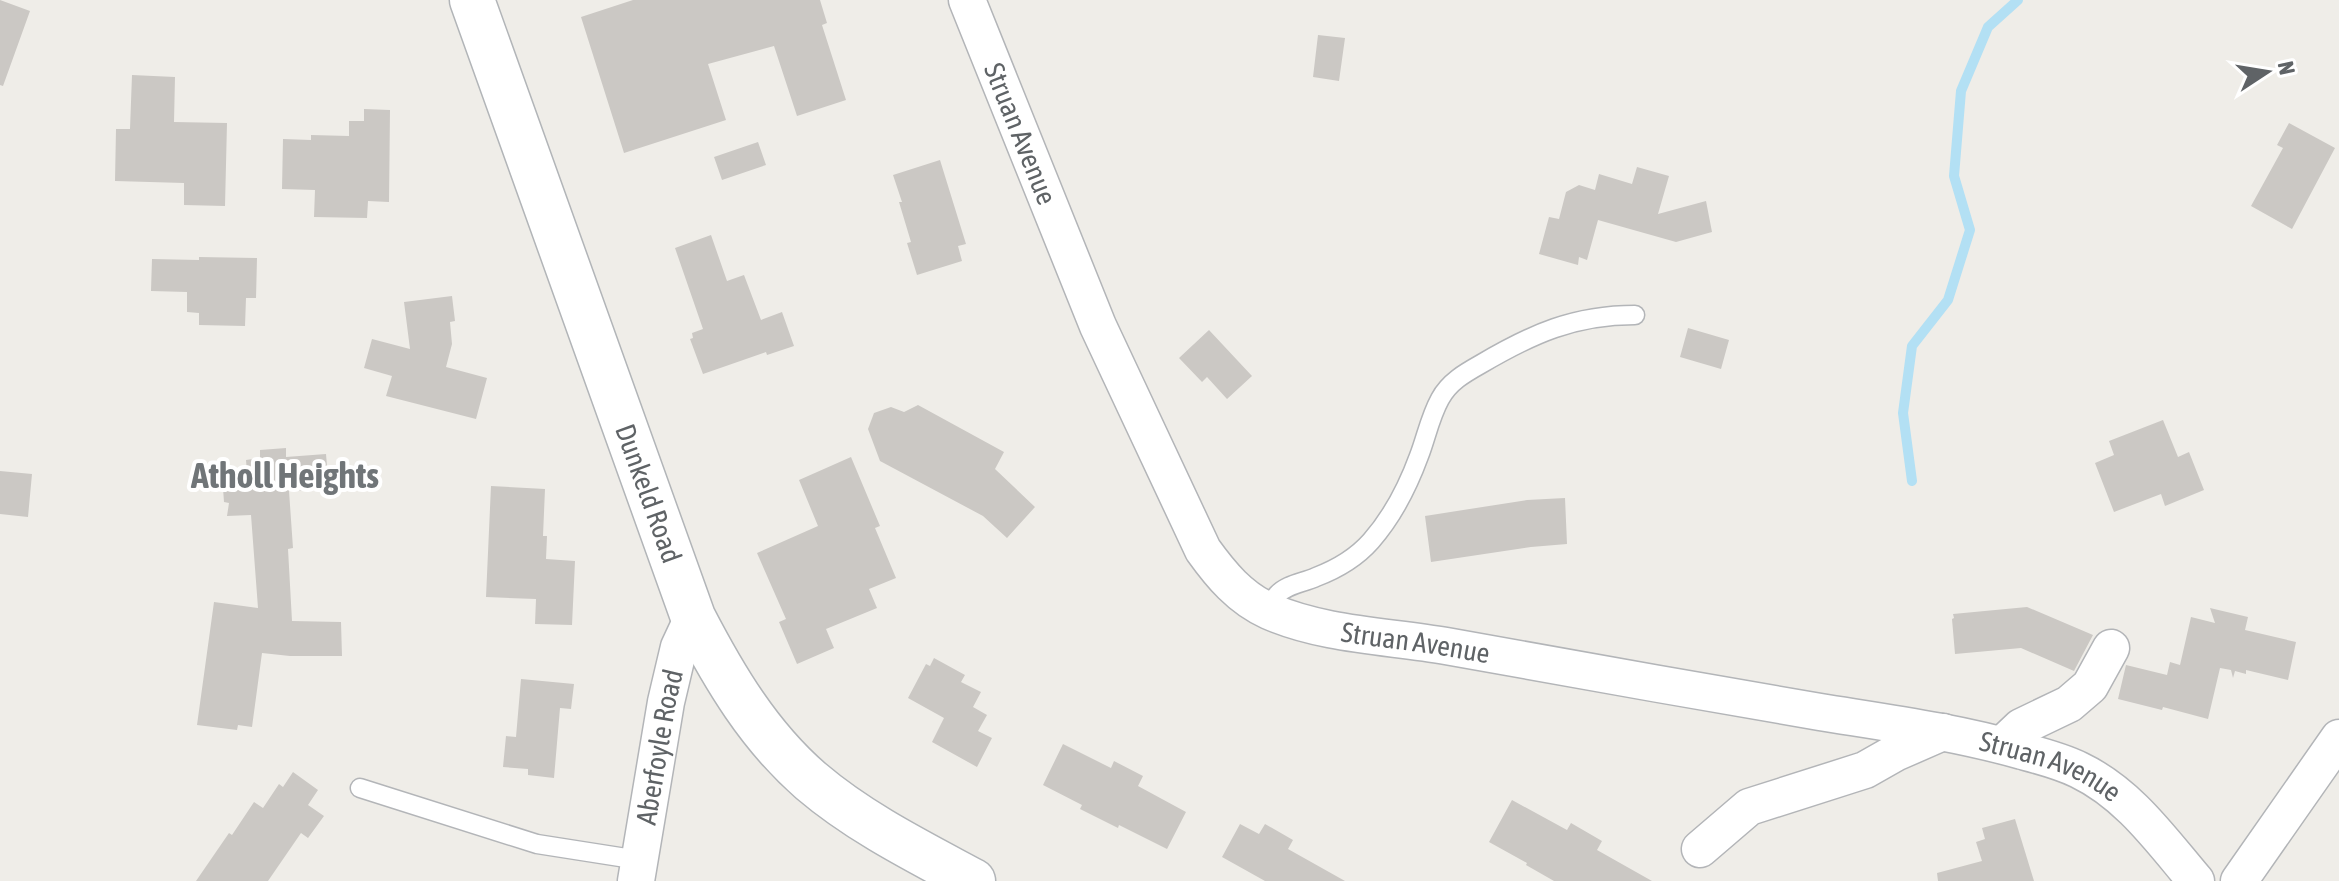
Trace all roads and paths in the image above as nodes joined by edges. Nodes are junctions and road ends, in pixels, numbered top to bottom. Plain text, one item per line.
1 (472, 0) edge
2 (967, 0) edge
3 (1635, 315) dead end
4 (1267, 610) junction
5 (693, 617) junction
6 (2111, 648) dead end
7 (1943, 732) junction
8 (2339, 738) edge
9 (2002, 745) junction
10 (360, 788) dead end
11 (1700, 849) dead end
12 (637, 870) edge
13 (973, 881) edge
14 (2196, 881) edge
15 (2239, 881) edge

1 - 5 main road, Dunkeld Road
2 - 4 street, Struan Avenue
3 - 4 lane
4 - 7 street, Struan Avenue
5 - 12 street, Aberfoyle Road
5 - 13 main road, Dunkeld Road
6 - 9 street
7 - 9 street, Struan Avenue
7 - 11 street
8 - 15 street
9 - 14 street, Struan Avenue
10 - 12 lane

